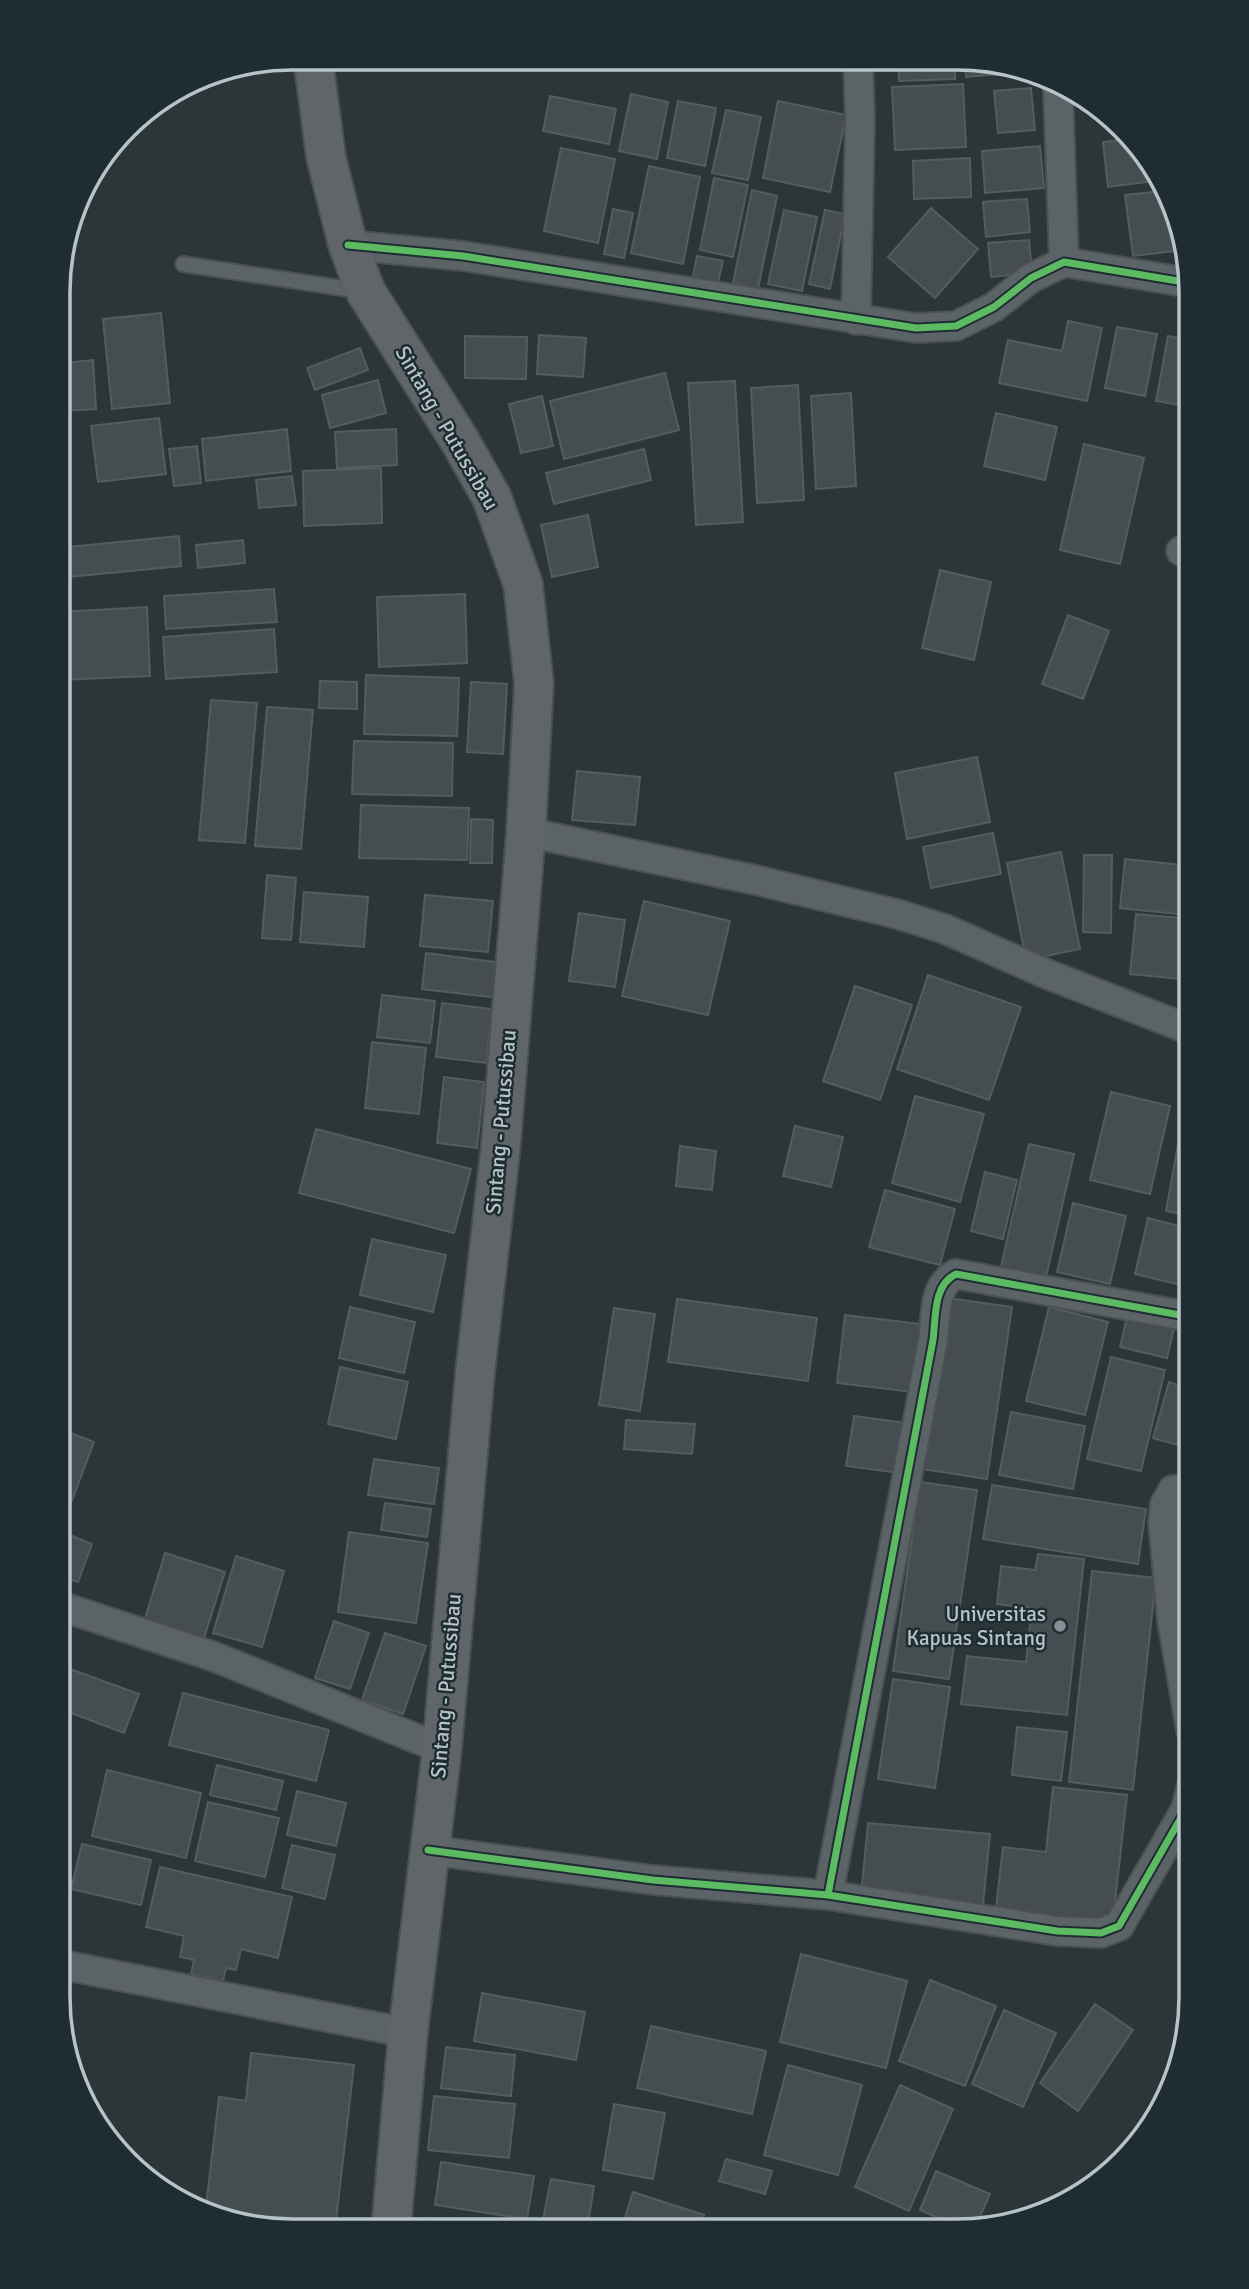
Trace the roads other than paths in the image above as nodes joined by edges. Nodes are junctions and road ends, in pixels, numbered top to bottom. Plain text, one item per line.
1 (315, 70) edge
2 (858, 70) edge
3 (1058, 95) edge
4 (348, 245) junction
5 (1064, 262) junction
6 (183, 264) dead end
7 (1179, 281) edge
8 (366, 292) junction
9 (856, 320) junction
10 (526, 831) junction
11 (1179, 1025) edge
12 (1179, 1315) edge
13 (1179, 1490) edge
14 (70, 1609) edge
15 (1179, 1661) edge
16 (442, 1749) junction
17 (1179, 1822) edge
18 (428, 1850) junction
19 (828, 1895) junction
20 (70, 1967) edge
21 (408, 2033) junction
22 (392, 2219) edge

1 - 4 highway, Sintang - Putussibau
2 - 9 street
3 - 5 street
4 - 8 highway, Sintang - Putussibau
4 - 9 street
5 - 7 street
5 - 9 street
6 - 8 lane
8 - 10 highway, Sintang - Putussibau
10 - 11 street
10 - 16 highway, Sintang - Putussibau
12 - 19 street
13 - 15 street
14 - 16 street
16 - 18 highway, Sintang - Putussibau
17 - 19 street
18 - 19 street
18 - 21 highway, Sintang - Putussibau
20 - 21 street
21 - 22 highway, Sintang - Putussibau

